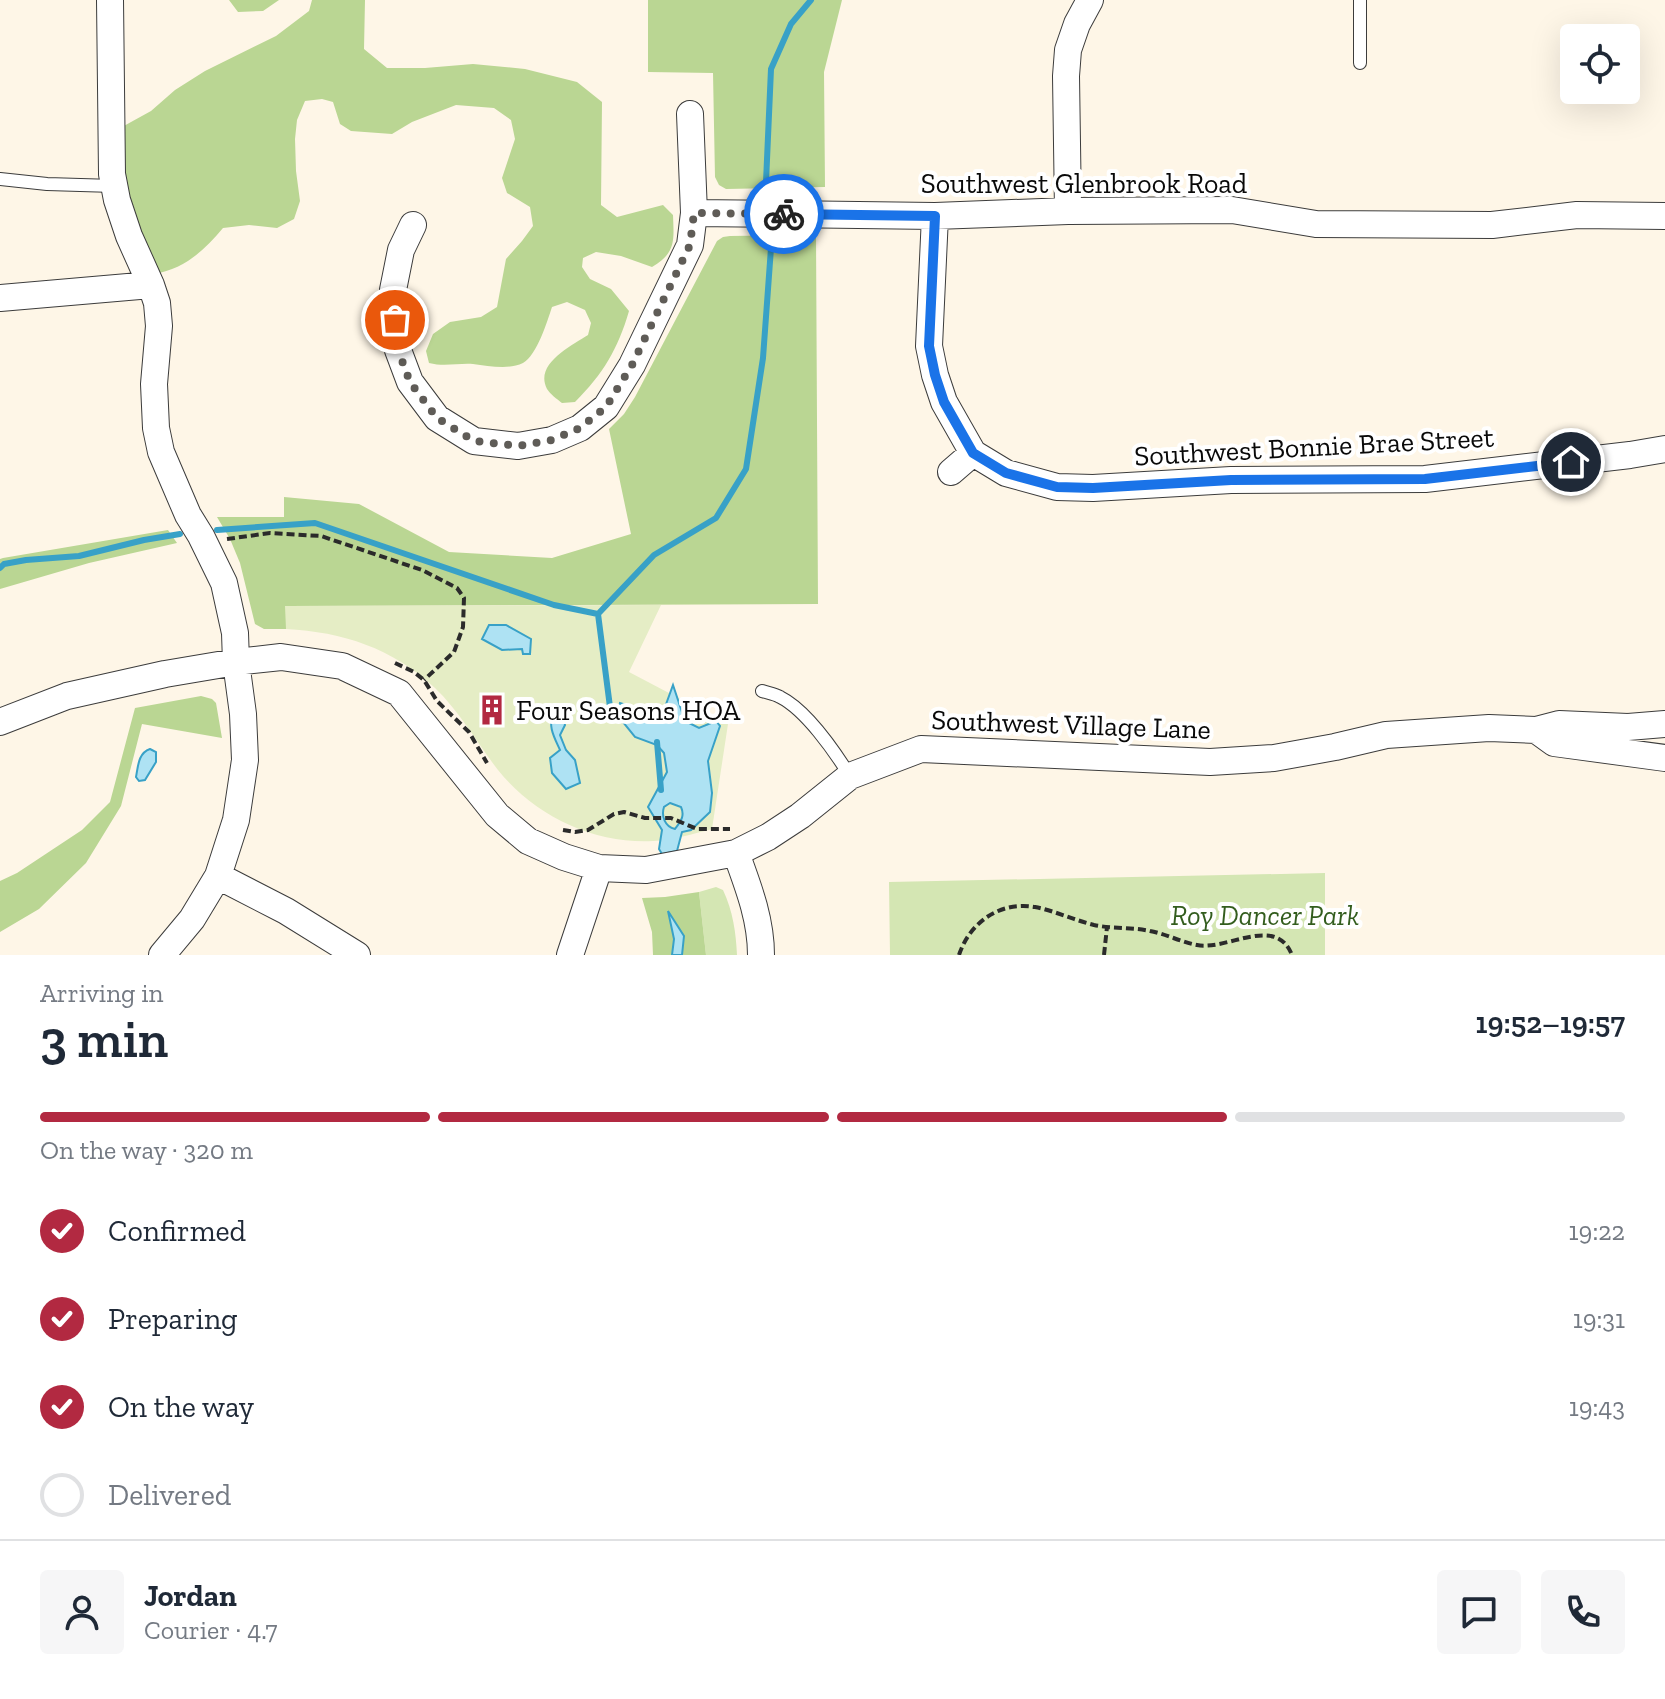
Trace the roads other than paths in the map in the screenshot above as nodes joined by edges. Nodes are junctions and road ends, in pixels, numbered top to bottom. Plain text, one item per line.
1 (110, 0) edge
2 (1090, 0) edge
3 (1360, 0) edge
4 (1360, 63) dead end
5 (690, 114) dead end
6 (0, 179) edge
7 (114, 186) junction
8 (1068, 211) junction
9 (694, 213) junction
10 (935, 216) junction
11 (1665, 216) edge
12 (413, 225) dead end
13 (151, 285) junction
14 (0, 298) edge
15 (1665, 449) edge
16 (973, 453) junction
17 (951, 472) dead end
18 (236, 662) junction
19 (762, 691) dead end
20 (0, 722) edge
21 (1665, 724) edge
22 (1536, 730) junction
23 (1665, 758) edge
24 (850, 776) junction
25 (736, 841) junction
26 (599, 868) junction
27 (218, 876) junction
28 (162, 955) edge
29 (357, 955) edge
30 (570, 955) edge
31 (761, 955) edge

1 - 7 street
2 - 8 street
3 - 4 lane
5 - 9 street
6 - 7 lane
7 - 13 street
8 - 10 street, Southwest Glenbrook Road
8 - 11 street, Southwest Glenbrook Road
9 - 10 street, Southwest Glenbrook Road
9 - 12 street
10 - 16 street, Southwest Bonnie Brae Street
13 - 14 street
13 - 18 street
15 - 16 street, Southwest Bonnie Brae Street
16 - 17 street
18 - 20 street, Southwest Village Lane
18 - 26 street, Southwest Village Lane
18 - 27 street
19 - 24 lane
21 - 22 street, Southwest Village Lane
22 - 23 street, Southwest Village Lane
22 - 24 street, Southwest Village Lane
24 - 25 street, Southwest Village Lane
25 - 26 street, Southwest Village Lane
25 - 31 street
26 - 30 street
27 - 28 street
27 - 29 street

